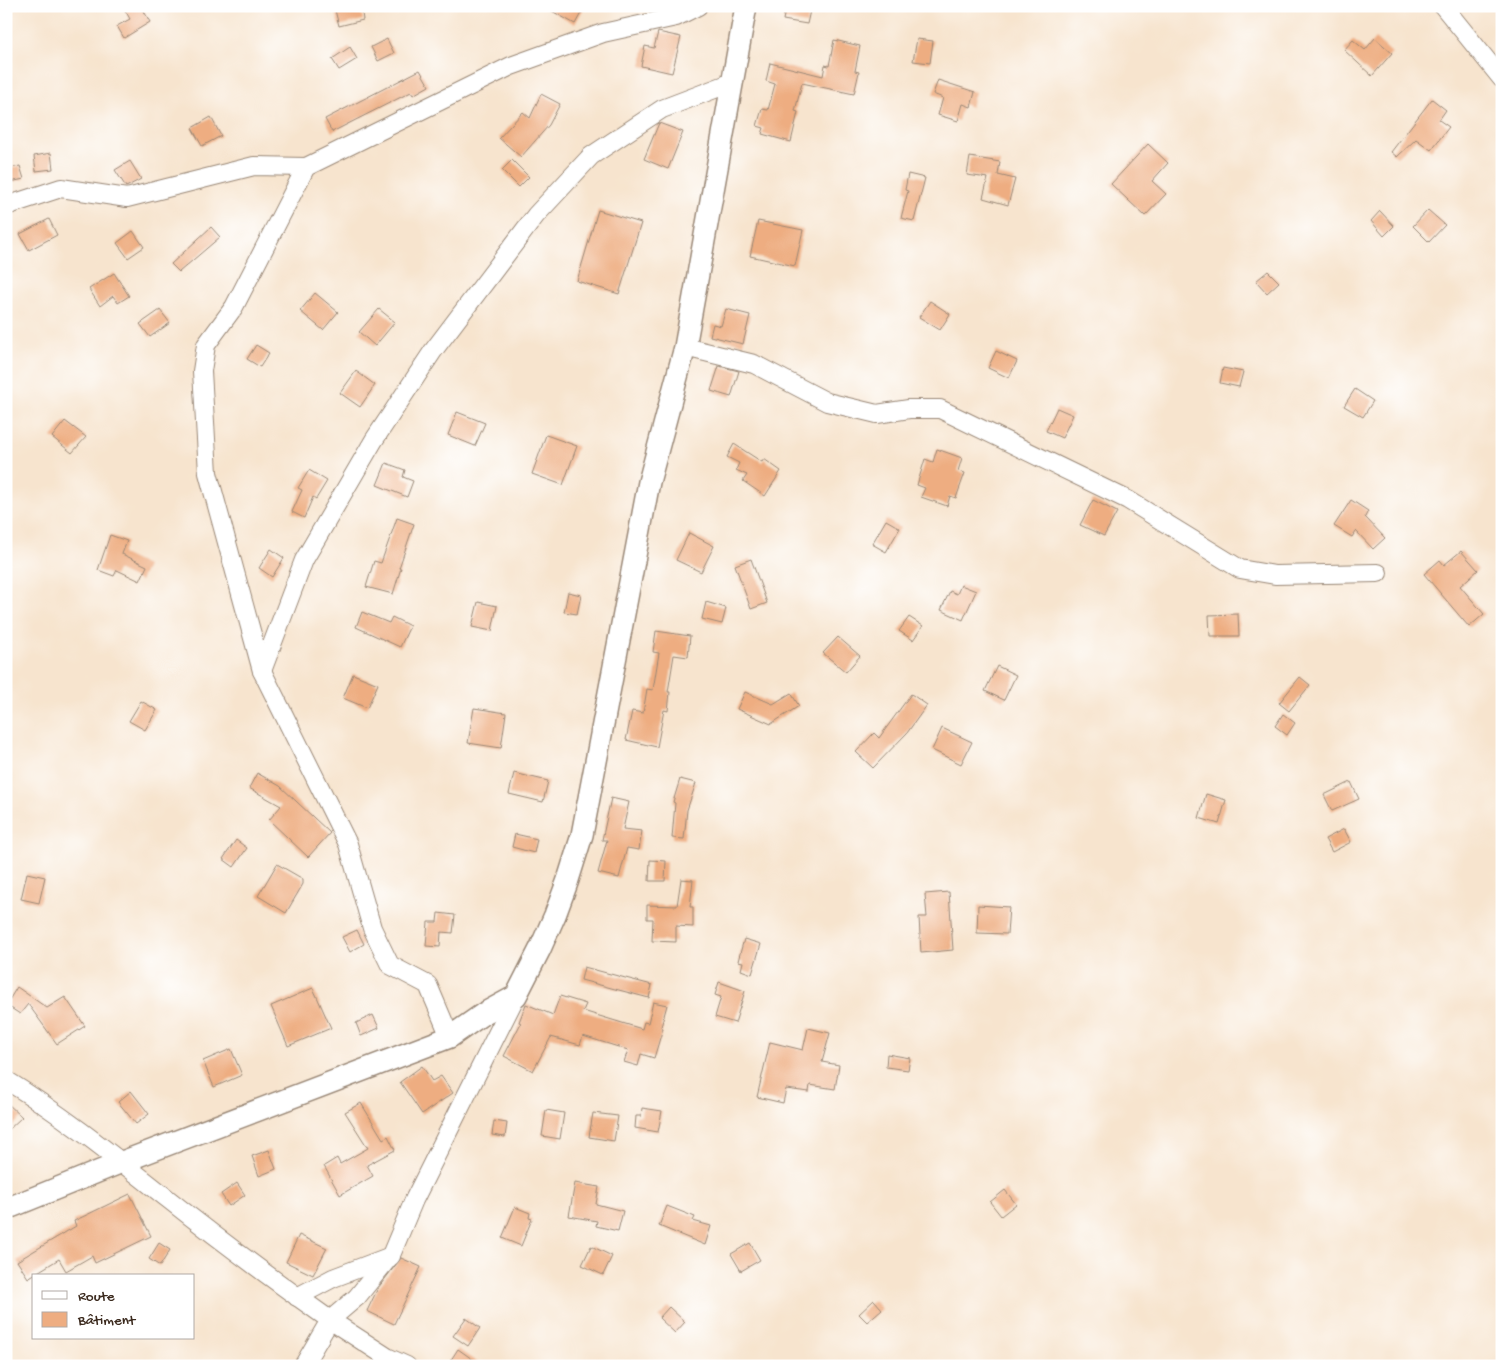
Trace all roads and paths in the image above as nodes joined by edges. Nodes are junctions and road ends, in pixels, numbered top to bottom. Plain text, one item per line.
1 (698, 6) edge
2 (746, 6) edge
3 (1443, 6) edge
4 (1502, 79) edge
5 (733, 82) junction
6 (306, 167) junction
7 (6, 206) edge
8 (685, 347) junction
9 (1378, 573) dead end
10 (262, 671) junction
11 (516, 996) junction
12 (450, 1037) junction
13 (6, 1080) edge
14 (122, 1162) junction
15 (6, 1210) edge
16 (391, 1255) junction
17 (297, 1297) junction
18 (330, 1320) junction
19 (303, 1366) edge
20 (407, 1366) edge

1 - 6 street
2 - 5 street
3 - 4 street
5 - 8 street
5 - 10 street
6 - 7 street
6 - 10 street
8 - 9 street
8 - 11 street
10 - 12 street
11 - 12 street
11 - 16 street
12 - 14 street
13 - 14 street
14 - 15 street
14 - 17 street
16 - 17 street
16 - 18 street
17 - 18 street
18 - 19 street
18 - 20 street

